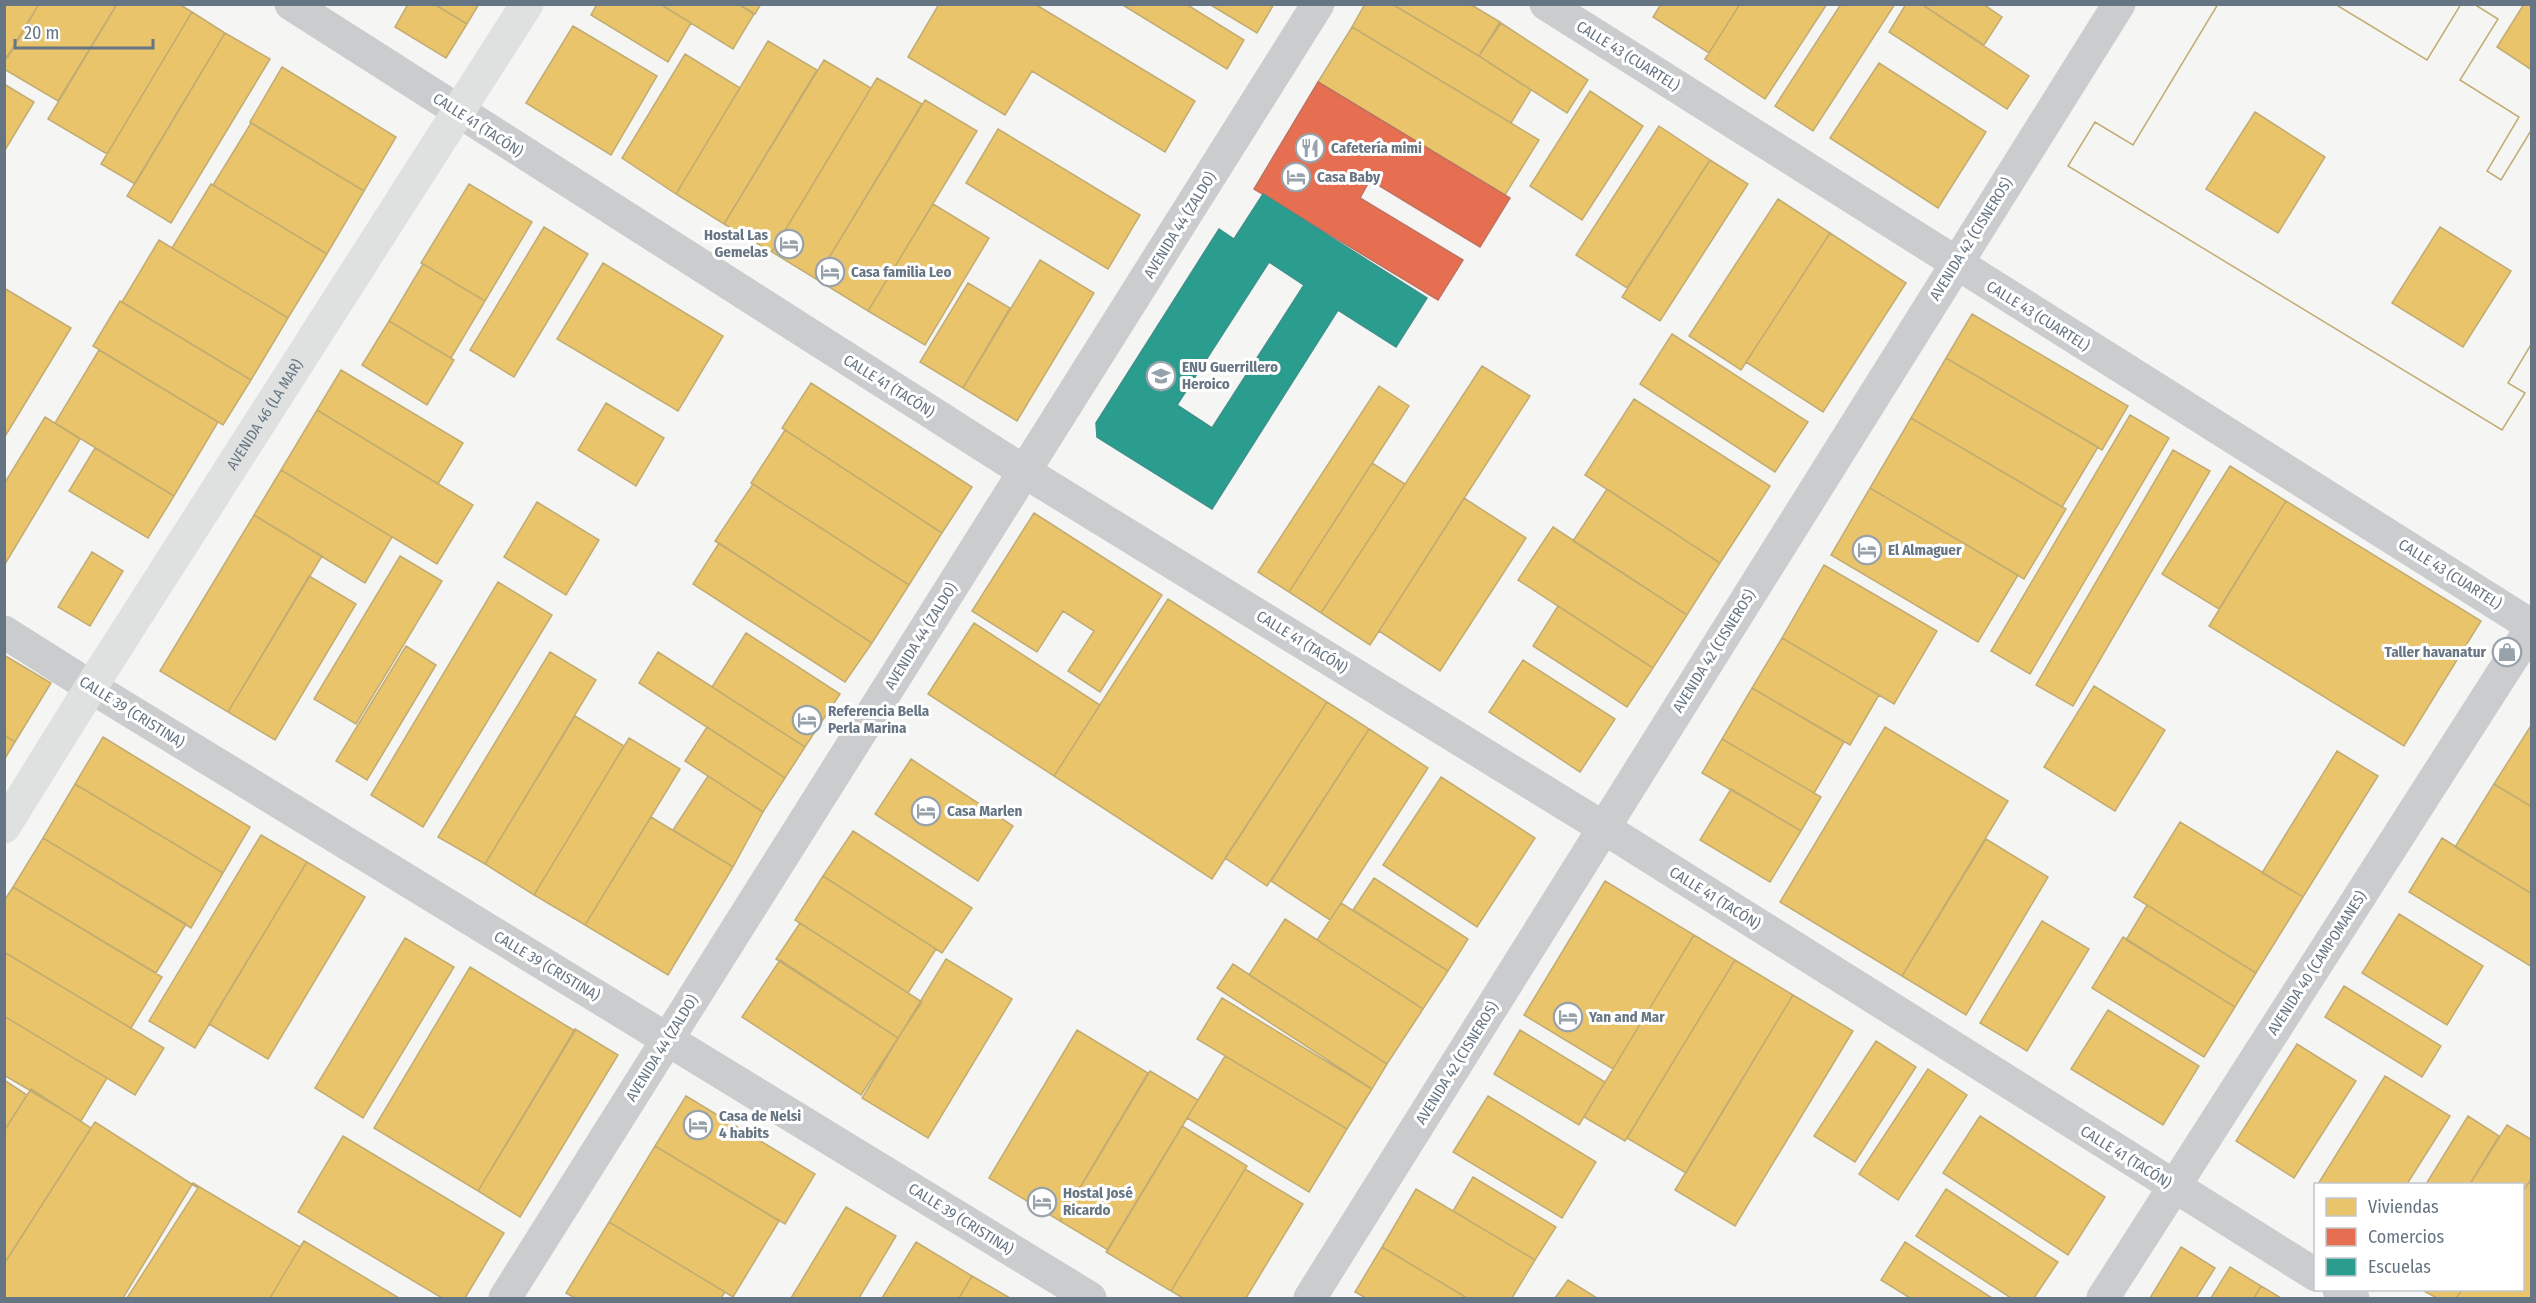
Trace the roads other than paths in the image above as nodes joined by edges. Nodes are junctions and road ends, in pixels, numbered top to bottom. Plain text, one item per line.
1 (291, 4) edge
2 (527, 4) edge
3 (1318, 4) edge
4 (1546, 4) edge
5 (2119, 4) edge
6 (458, 113) junction
7 (1956, 264) junction
8 (1025, 472) junction
9 (2532, 626) edge
10 (4, 632) edge
11 (91, 687) junction
12 (4, 826) edge
13 (1604, 828) junction
14 (667, 1039) junction
15 (2174, 1187) junction
16 (2314, 1274) edge
17 (2340, 1291) edge
18 (505, 1299) edge
19 (1090, 1299) edge
20 (1310, 1299) edge
21 (2103, 1299) edge
22 (2353, 1299) edge

1 - 6 street, CALLE 41 (TACÓN)
2 - 6 main road, AVENIDA 46 (LA MAR)
3 - 8 street, AVENIDA 44 (ZALDO)
4 - 7 street, CALLE 43 (CUARTEL)
5 - 7 street, AVENIDA 42 (CISNEROS)
6 - 8 street, CALLE 41 (TACÓN)
6 - 11 main road, AVENIDA 46 (LA MAR)
7 - 9 street, CALLE 43 (CUARTEL)
7 - 13 street, AVENIDA 42 (CISNEROS)
8 - 13 street, CALLE 41 (TACÓN)
8 - 14 street, AVENIDA 44 (ZALDO)
9 - 15 street, AVENIDA 40 (CAMPOMANES)
10 - 11 street, CALLE 39 (CRISTINA)
11 - 12 main road, AVENIDA 46 (LA MAR)
11 - 14 street, CALLE 39 (CRISTINA)
13 - 15 street, CALLE 41 (TACÓN)
13 - 20 street, AVENIDA 42 (CISNEROS)
14 - 18 street, AVENIDA 44 (ZALDO)
14 - 19 street, CALLE 39 (CRISTINA)
15 - 16 street, CALLE 41 (TACÓN)
15 - 21 street, AVENIDA 40 (CAMPOMANES)
17 - 22 street

